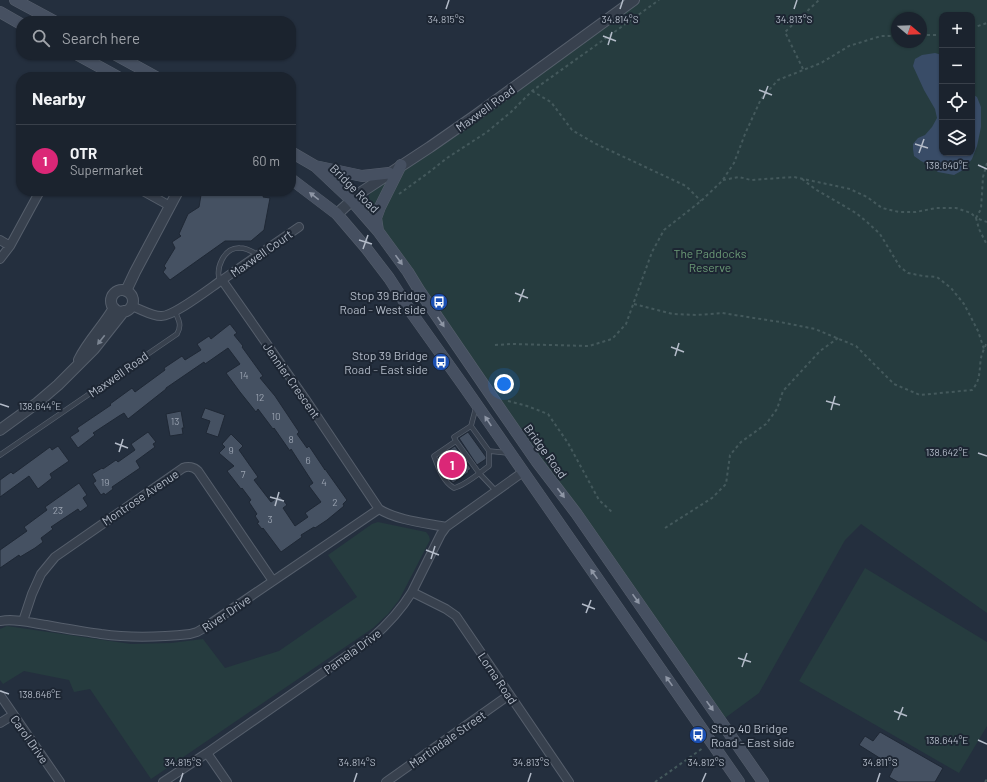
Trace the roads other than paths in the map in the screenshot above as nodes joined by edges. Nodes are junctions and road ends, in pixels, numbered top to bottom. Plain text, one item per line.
1 (14, 0) edge
2 (634, 0) edge
3 (0, 12) edge
4 (44, 16) edge
5 (16, 21) edge
6 (87, 60) edge
7 (125, 60) edge
8 (109, 72) edge
9 (147, 72) edge
10 (296, 155) edge
11 (401, 165) junction
12 (314, 166) junction
13 (389, 173) junction
14 (296, 182) edge
15 (37, 196) edge
16 (152, 196) edge
17 (175, 196) edge
18 (352, 200) junction
19 (170, 206) junction
20 (337, 214) junction
21 (299, 227) dead end
22 (378, 231) junction
23 (0, 240) edge
24 (10, 246) junction
25 (258, 255) junction
26 (0, 259) edge
27 (221, 281) junction
28 (126, 291) junction
29 (123, 308) junction
30 (175, 312) junction
31 (477, 404) junction
32 (471, 426) junction
33 (0, 430) edge
34 (456, 441) junction
35 (489, 451) junction
36 (510, 454) junction
37 (0, 456) edge
38 (537, 462) junction
39 (523, 472) junction
40 (478, 473) junction
41 (496, 491) junction
42 (379, 509) junction
43 (446, 527) junction
44 (273, 581) junction
45 (412, 592) junction
46 (0, 621) edge
47 (23, 622) junction
48 (509, 695) junction
49 (0, 696) edge
50 (13, 715) junction
51 (0, 724) edge
52 (207, 753) junction
53 (60, 782) edge
54 (163, 782) edge
55 (227, 782) edge
56 (386, 782) edge
57 (569, 782) edge
58 (739, 782) edge
59 (763, 782) edge

1 - 4 main road
2 - 11 street, Maxwell Road
3 - 5 main road
6 - 8 main road
7 - 9 main road
10 - 12 main road, Bridge Road
11 - 13 street, Maxwell Road
11 - 22 main road
12 - 13 main road
12 - 18 main road, Bridge Road
13 - 18 street, Maxwell Road
20 -> 14 main road
15 - 24 street
16 - 19 street
17 - 19 street
18 - 20 street, Maxwell Road
18 - 22 main road, Bridge Road
19 - 28 street
20 - 31 main road
21 - 25 street, Maxwell Court
22 -> 38 main road, Bridge Road
23 - 24 street
24 - 26 street
25 - 27 street, Maxwell Court
25 - 27 lane
27 - 30 street
27 - 42 street, Jennier Crescent
28 - 29 street
28 - 29 street
29 - 30 street
29 - 33 street
30 - 37 lane, Maxwell Road
31 - 32 lane
36 -> 31 main road
32 - 34 lane
32 - 35 lane
34 - 40 lane
34 - 40 lane
35 - 36 lane
35 - 40 lane
36 - 39 main road
38 - 39 main road
38 -> 59 main road, Bridge Road
39 - 41 street, Pamela Drive
58 -> 39 main road
40 - 41 lane
41 - 43 street, Pamela Drive
42 - 43 street
42 - 44 street, River Drive
43 - 45 street, Pamela Drive
44 - 47 street, River Drive
44 - 47 street, Montrose Avenue
45 - 48 street, Lorna Road
45 - 52 street, Pamela Drive
46 - 47 street, River Drive
48 - 56 street, Martindale Street
48 - 57 street, Lorna Road
49 - 50 street, Carol Drive
50 - 51 street
50 - 53 street, Carol Drive
52 - 54 street, Pamela Drive
52 - 55 street

